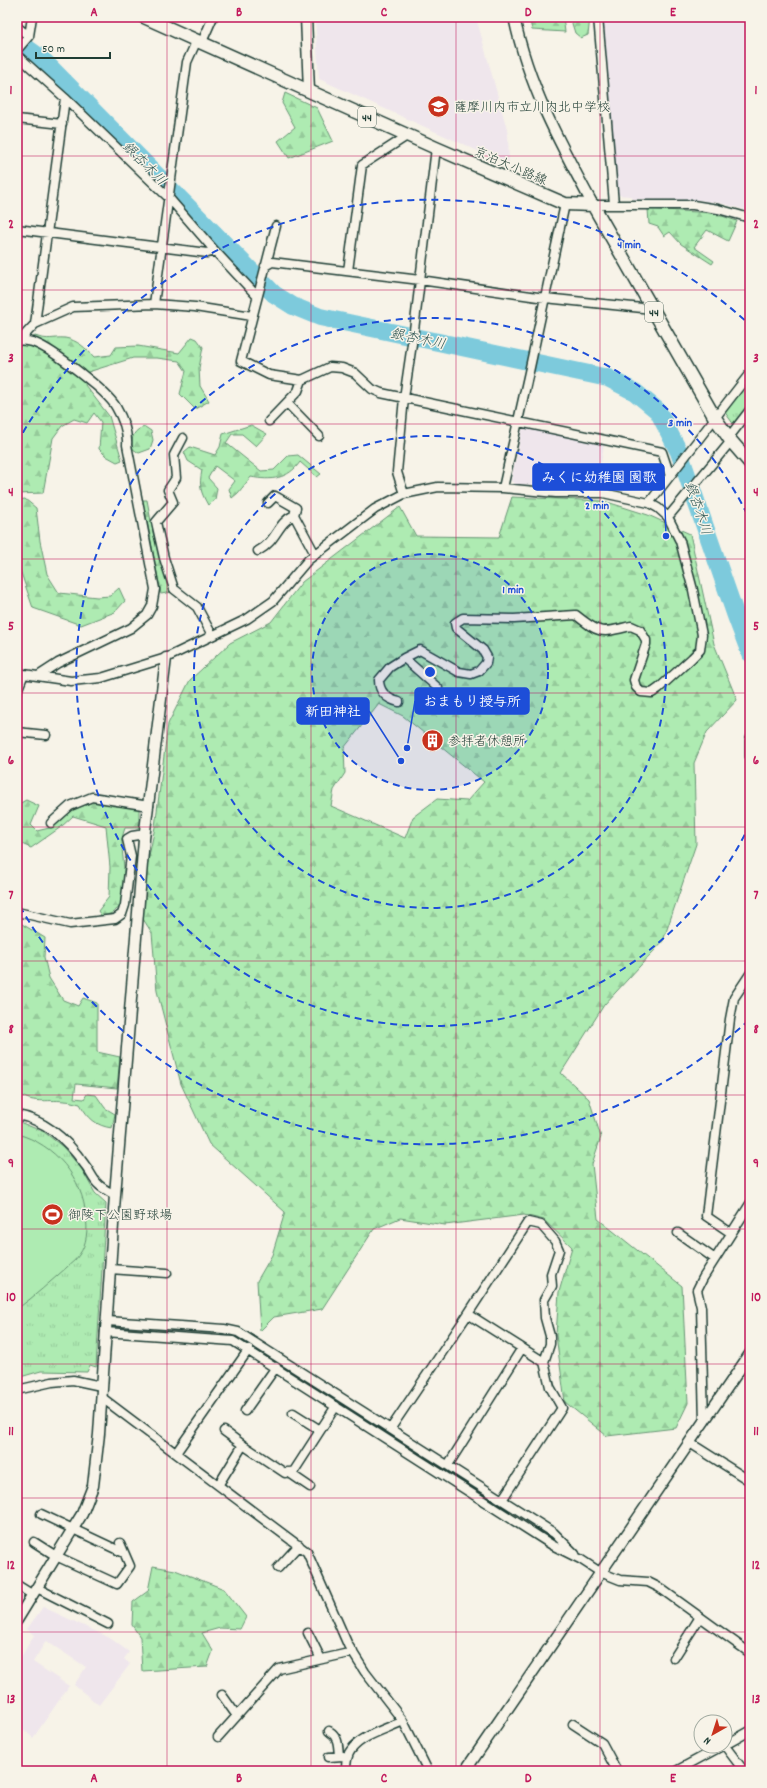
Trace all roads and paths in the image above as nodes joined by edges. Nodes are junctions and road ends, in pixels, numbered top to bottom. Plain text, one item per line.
1 (32, 17) edge
2 (144, 17) edge
3 (213, 17) edge
4 (306, 17) edge
5 (514, 17) edge
6 (598, 17) edge
7 (17, 27) edge
8 (28, 37) junction
9 (199, 41) junction
10 (17, 50) edge
11 (17, 55) edge
12 (310, 91) junction
13 (65, 98) junction
14 (17, 119) edge
15 (62, 124) junction
16 (407, 136) junction
17 (436, 148) junction
18 (169, 195) junction
19 (565, 204) junction
20 (614, 204) junction
21 (593, 205) junction
22 (750, 218) edge
23 (276, 226) dead end
24 (17, 228) edge
25 (47, 233) junction
26 (162, 246) junction
27 (215, 252) junction
28 (264, 270) junction
29 (348, 271) junction
30 (420, 280) junction
31 (258, 294) junction
32 (545, 298) junction
33 (154, 304) junction
34 (652, 310) junction
35 (252, 316) junction
36 (35, 324) junction
37 (18, 340) edge
38 (750, 373) edge
39 (302, 380) junction
40 (404, 398) junction
41 (287, 403) junction
42 (750, 410) edge
43 (715, 418) junction
44 (270, 422) dead end
45 (518, 422) junction
46 (319, 436) dead end
47 (183, 438) dead end
48 (730, 439) junction
49 (750, 462) edge
50 (671, 475) junction
51 (503, 488) junction
52 (404, 494) junction
53 (268, 503) dead end
54 (649, 503) junction
55 (294, 515) junction
56 (668, 517) junction
57 (258, 551) dead end
58 (315, 554) junction
59 (212, 635) junction
60 (166, 658) junction
61 (404, 658) junction
62 (20, 673) edge
63 (38, 676) junction
64 (438, 688) dead end
65 (17, 690) edge
66 (399, 702) dead end
67 (17, 732) edge
68 (46, 735) dead end
69 (750, 739) edge
70 (750, 757) edge
71 (148, 806) junction
72 (51, 823) dead end
73 (145, 834) junction
74 (17, 912) edge
75 (750, 974) edge
76 (17, 1115) edge
77 (115, 1195) junction
78 (750, 1204) edge
79 (678, 1233) dead end
80 (731, 1233) junction
81 (715, 1259) junction
82 (110, 1269) junction
83 (166, 1273) dead end
84 (468, 1314) junction
85 (107, 1321) junction
86 (105, 1332) junction
87 (522, 1348) junction
88 (248, 1349) junction
89 (750, 1354) edge
90 (544, 1362) junction
91 (276, 1367) junction
92 (101, 1386) junction
93 (17, 1390) edge
94 (101, 1397) junction
95 (336, 1406) junction
96 (245, 1411) dead end
97 (293, 1413) dead end
98 (704, 1422) junction
99 (391, 1428) junction
100 (320, 1430) junction
101 (224, 1432) dead end
102 (690, 1443) junction
103 (243, 1445) junction
104 (176, 1453) junction
105 (448, 1465) junction
106 (288, 1472) junction
107 (750, 1481) edge
108 (219, 1484) junction
109 (310, 1487) dead end
110 (502, 1500) junction
111 (40, 1514) dead end
112 (73, 1528) junction
113 (34, 1542) dead end
114 (120, 1543) dead end
115 (299, 1545) junction
116 (124, 1553) junction
117 (56, 1556) junction
118 (580, 1558) junction
119 (278, 1568) dead end
120 (600, 1572) junction
121 (17, 1584) edge
122 (35, 1592) junction
123 (700, 1617) junction
124 (17, 1620) edge
125 (108, 1624) dead end
126 (308, 1633) dead end
127 (352, 1652) junction
128 (750, 1653) edge
129 (674, 1658) dead end
130 (322, 1660) junction
131 (222, 1695) dead end
132 (237, 1716) junction
133 (403, 1722) junction
134 (573, 1724) dead end
135 (330, 1731) dead end
136 (750, 1731) edge
137 (218, 1737) dead end
138 (733, 1741) edge
139 (709, 1754) edge
140 (730, 1754) edge
141 (348, 1755) junction
142 (339, 1756) junction
143 (329, 1758) dead end
144 (346, 1771) edge
145 (428, 1771) edge
146 (465, 1771) edge
147 (617, 1771) edge
148 (676, 1771) edge
149 (744, 1771) edge

1 - 8 street
2 - 9 main road, 京泊大小路線 / 44
3 - 9 street
4 - 12 street
5 - 21 street
6 - 20 street
7 - 8 street
8 - 10 street
9 - 12 main road, 京泊大小路線 / 44
9 - 18 street
11 - 13 street
12 - 16 main road, 京泊大小路線 / 44
13 - 15 street
13 - 18 street
14 - 15 street
15 - 25 street
16 - 17 main road, 京泊大小路線 / 44
16 - 29 street
17 - 19 main road, 京泊大小路線 / 44
17 - 30 street
18 - 26 street
18 - 27 street
19 - 21 main road, 京泊大小路線 / 44
19 - 32 street
20 - 21 street
20 - 22 street
21 - 34 main road, 44
23 - 28 street
24 - 25 street
25 - 26 street
25 - 36 street
26 - 27 street
26 - 33 street
27 - 31 street
28 - 29 street
28 - 31 street
29 - 30 street
30 - 32 street
30 - 40 street
31 - 35 street
32 - 34 street
32 - 45 street
33 - 35 street
33 - 36 street
34 - 43 main road, 44
35 - 39 street
36 - 37 street
37 - 63 street
38 - 43 street
39 - 40 street
39 - 41 street
40 - 45 street
40 - 52 street
41 - 44 street
41 - 46 street
42 - 48 street
43 - 48 main road, 44
43 - 50 street
45 - 50 street
45 - 51 street
47 - 59 street
48 - 49 main road, 44
48 - 56 street
50 - 54 street
51 - 52 street
51 - 54 street
52 - 58 street
53 - 55 street
54 - 56 street
55 - 57 street
55 - 58 street
56 - 61 street
58 - 59 street
59 - 60 street
60 - 63 street
60 - 71 street
61 - 64 street
61 - 66 street
62 - 63 street
62 - 65 street
67 - 68 street
69 - 70 street
71 - 72 street
71 - 73 street
73 - 74 street
73 - 77 street
75 - 80 street
76 - 77 street
77 - 82 street
78 - 80 street
79 - 81 street
80 - 81 street
81 - 98 street
82 - 83 street
82 - 85 street
84 - 87 street
84 - 90 street
84 - 99 street
85 - 86 street
85 - 99 street
86 - 88 street
86 - 92 street
87 - 90 street
87 - 105 street
88 - 91 street
88 - 104 street
89 - 98 street
90 - 110 street
91 - 95 street
91 - 96 street
92 - 93 street
92 - 94 street
94 - 104 street
94 - 112 street
95 - 100 street
95 - 118 street
97 - 100 street
98 - 102 street
99 - 105 street
100 - 106 street
101 - 103 street
102 - 107 street
102 - 120 street
103 - 106 street
103 - 108 street
104 - 108 street
105 - 110 street
106 - 109 street
108 - 115 street
110 - 118 street
111 - 112 street
112 - 116 street
112 - 117 street
113 - 117 street
114 - 116 street
115 - 119 street
115 - 127 street
116 - 117 street
117 - 122 street
118 - 120 street
120 - 123 street
120 - 146 street
121 - 122 street
122 - 124 street
122 - 125 street
123 - 128 street
123 - 129 street
126 - 130 street
127 - 130 street
127 - 133 street
130 - 132 street
131 - 132 street
132 - 137 street
133 - 141 street
133 - 145 street
134 - 147 street
135 - 142 street
136 - 138 street
139 - 148 street
140 - 149 street
141 - 142 street
141 - 144 street
142 - 143 street

